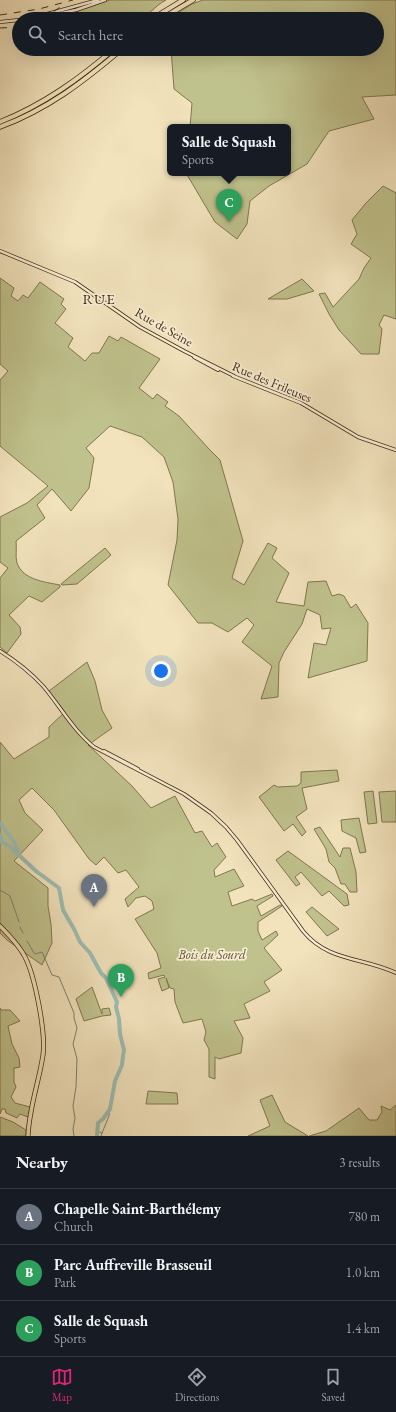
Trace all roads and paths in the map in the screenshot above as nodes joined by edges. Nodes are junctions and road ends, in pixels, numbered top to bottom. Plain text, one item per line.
1 (98, 0) edge
2 (105, 0) edge
3 (183, 0) edge
4 (193, 0) edge
5 (55, 12) edge
6 (64, 12) edge
7 (163, 12) edge
8 (173, 12) edge
9 (12, 21) edge
10 (0, 22) edge
11 (106, 56) edge
12 (114, 56) edge
13 (33, 110) junction
14 (26, 114) junction
15 (0, 122) edge
16 (0, 128) edge
17 (0, 251) edge
18 (184, 351) joint
19 (396, 450) edge
20 (0, 651) edge
21 (0, 926) edge
22 (0, 929) edge
23 (14, 942) junction
24 (396, 973) edge
25 (28, 1136) edge

1 - 5 main road, bridge
2 - 6 main road
3 - 7 highway
4 - 8 highway
9 - 10 main road
11 - 13 highway
12 - 13 highway
13 - 14 highway
14 - 15 highway
14 - 16 highway
17 - 18 main road, Rue de Seine
18 - 19 main road, Rue des Frileuses
20 - 24 main road
21 - 23 main road
22 - 23 main road
23 - 25 main road

